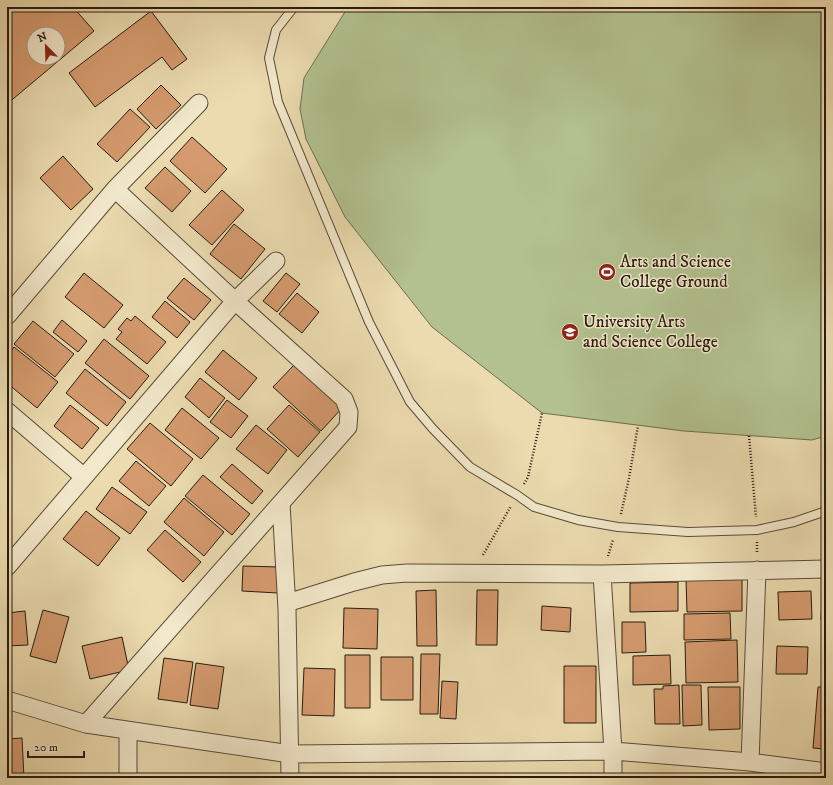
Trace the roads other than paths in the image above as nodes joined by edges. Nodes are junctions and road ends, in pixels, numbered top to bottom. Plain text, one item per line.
1 (294, 7) edge
2 (199, 103) dead end
3 (115, 189) junction
4 (276, 260) dead end
5 (235, 301) junction
6 (7, 316) edge
7 (7, 411) edge
8 (84, 477) junction
9 (281, 503) junction
10 (826, 511) edge
11 (7, 567) edge
12 (826, 569) edge
13 (757, 570) junction
14 (602, 574) junction
15 (287, 603) junction
16 (7, 700) edge
17 (86, 724) junction
18 (128, 730) junction
19 (613, 751) junction
20 (290, 754) junction
21 (750, 762) junction
22 (826, 772) edge
23 (128, 778) edge
24 (290, 778) edge
25 (614, 778) edge

1 - 10 lane
2 - 3 street
3 - 5 street
3 - 6 street
4 - 5 street
5 - 8 street
5 - 9 street
7 - 8 street
8 - 11 street
9 - 15 street
9 - 17 street
12 - 13 street
13 - 14 street
13 - 21 street
14 - 15 street
14 - 19 street
15 - 20 street
16 - 17 street
17 - 18 street
18 - 20 street
18 - 23 street
19 - 20 street
19 - 21 street
19 - 25 street
20 - 24 street
21 - 22 street

